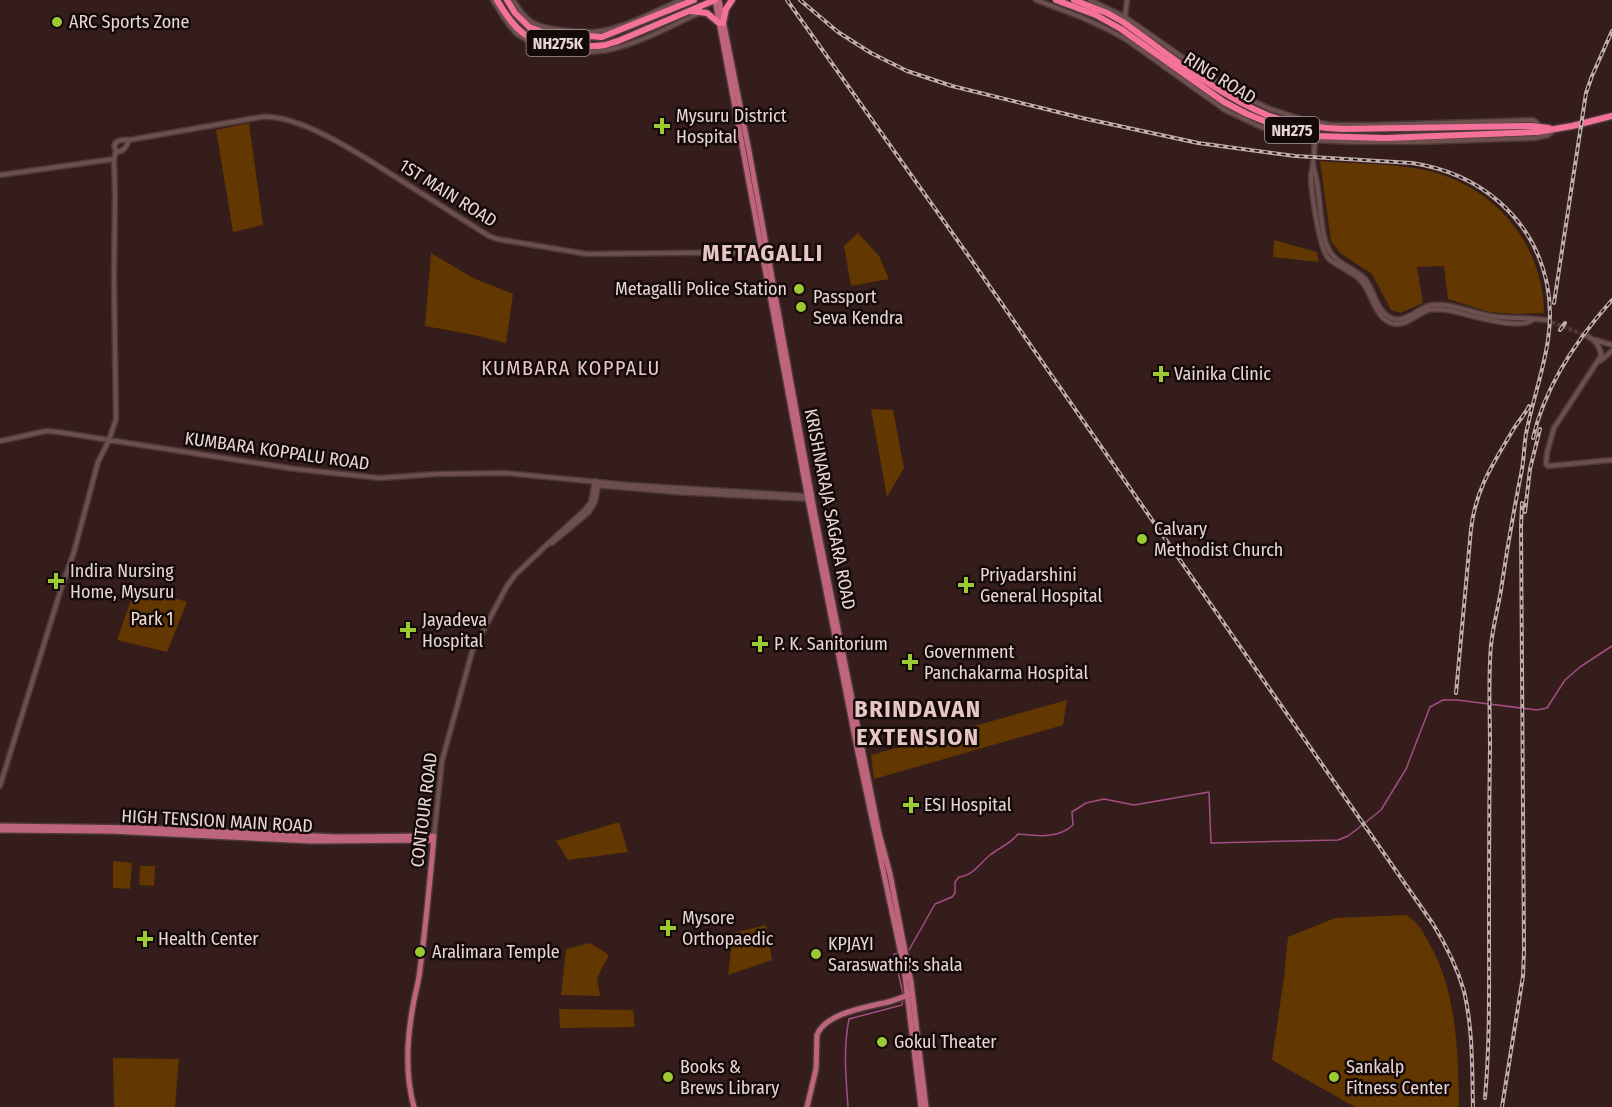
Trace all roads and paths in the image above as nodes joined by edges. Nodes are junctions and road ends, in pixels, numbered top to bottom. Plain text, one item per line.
1 (493, 0) edge
2 (497, 0) edge
3 (507, 0) edge
4 (513, 0) edge
5 (681, 0) edge
6 (694, 0) edge
7 (716, 0) edge
8 (732, 0) edge
9 (1036, 0) edge
10 (1056, 0) edge
11 (1074, 0) edge
12 (1090, 0) edge
13 (1126, 0) edge
14 (689, 11) junction
15 (702, 12) junction
16 (721, 23) junction
17 (1122, 26) junction
18 (1610, 115) edge
19 (1559, 129) junction
20 (1315, 138) junction
21 (129, 140) junction
22 (116, 151) junction
23 (1314, 153) dead end
24 (114, 159) junction
25 (1313, 163) dead end
26 (0, 175) edge
27 (765, 252) junction
28 (1546, 320) tunnel mouth
29 (1587, 336) tunnel mouth
30 (1594, 339) junction
31 (1612, 345) edge
32 (1612, 351) edge
33 (1597, 364) junction
34 (109, 440) junction
35 (0, 441) edge
36 (1612, 460) edge
37 (597, 483) junction
38 (810, 498) junction
39 (0, 786) edge
40 (0, 828) edge
41 (433, 838) junction
42 (907, 996) junction
43 (414, 1107) edge
44 (807, 1107) edge
45 (921, 1107) edge
46 (926, 1107) edge

1 - 15 street
2 - 14 highway, NH275K
3 - 6 highway, NH275K
4 - 5 street
7 - 14 highway
7 - 16 main road, KRISHNARAJA SAGARA ROAD
8 - 16 highway
9 - 17 street
10 - 17 highway, RING ROAD / NH275
11 - 17 highway, RING ROAD / NH275
12 - 17 street
13 - 17 street
14 - 15 highway
15 - 16 highway
16 - 27 main road, KRISHNARAJA SAGARA ROAD
17 - 19 highway, RING ROAD / NH275
17 - 20 highway, RING ROAD / NH275
18 - 19 highway, RING ROAD / NH275
19 - 20 highway, RING ROAD / NH275
20 - 23 street
21 - 22 street
21 - 22 street
21 - 27 street, 1ST MAIN ROAD
22 - 24 street
24 - 26 street
24 - 34 street
25 - 28 street
27 - 38 main road, KRISHNARAJA SAGARA ROAD
29 - 30 street
30 - 31 street
30 - 33 street
32 - 33 street
33 - 36 street
34 - 35 street, KUMBARA KOPPALU ROAD
34 - 37 street, KUMBARA KOPPALU ROAD
34 - 39 street
37 - 38 street, KUMBARA KOPPALU ROAD
37 - 41 street, CONTOUR ROAD
38 - 42 main road, KRISHNARAJA SAGARA ROAD
40 - 41 main road, HIGH TENSION MAIN ROAD
41 - 43 main road, CONTOUR ROAD
42 - 44 main road
42 - 45 main road, KRISHNARAJA SAGARA ROAD
42 - 46 main road, KRISHNARAJA SAGARA ROAD

